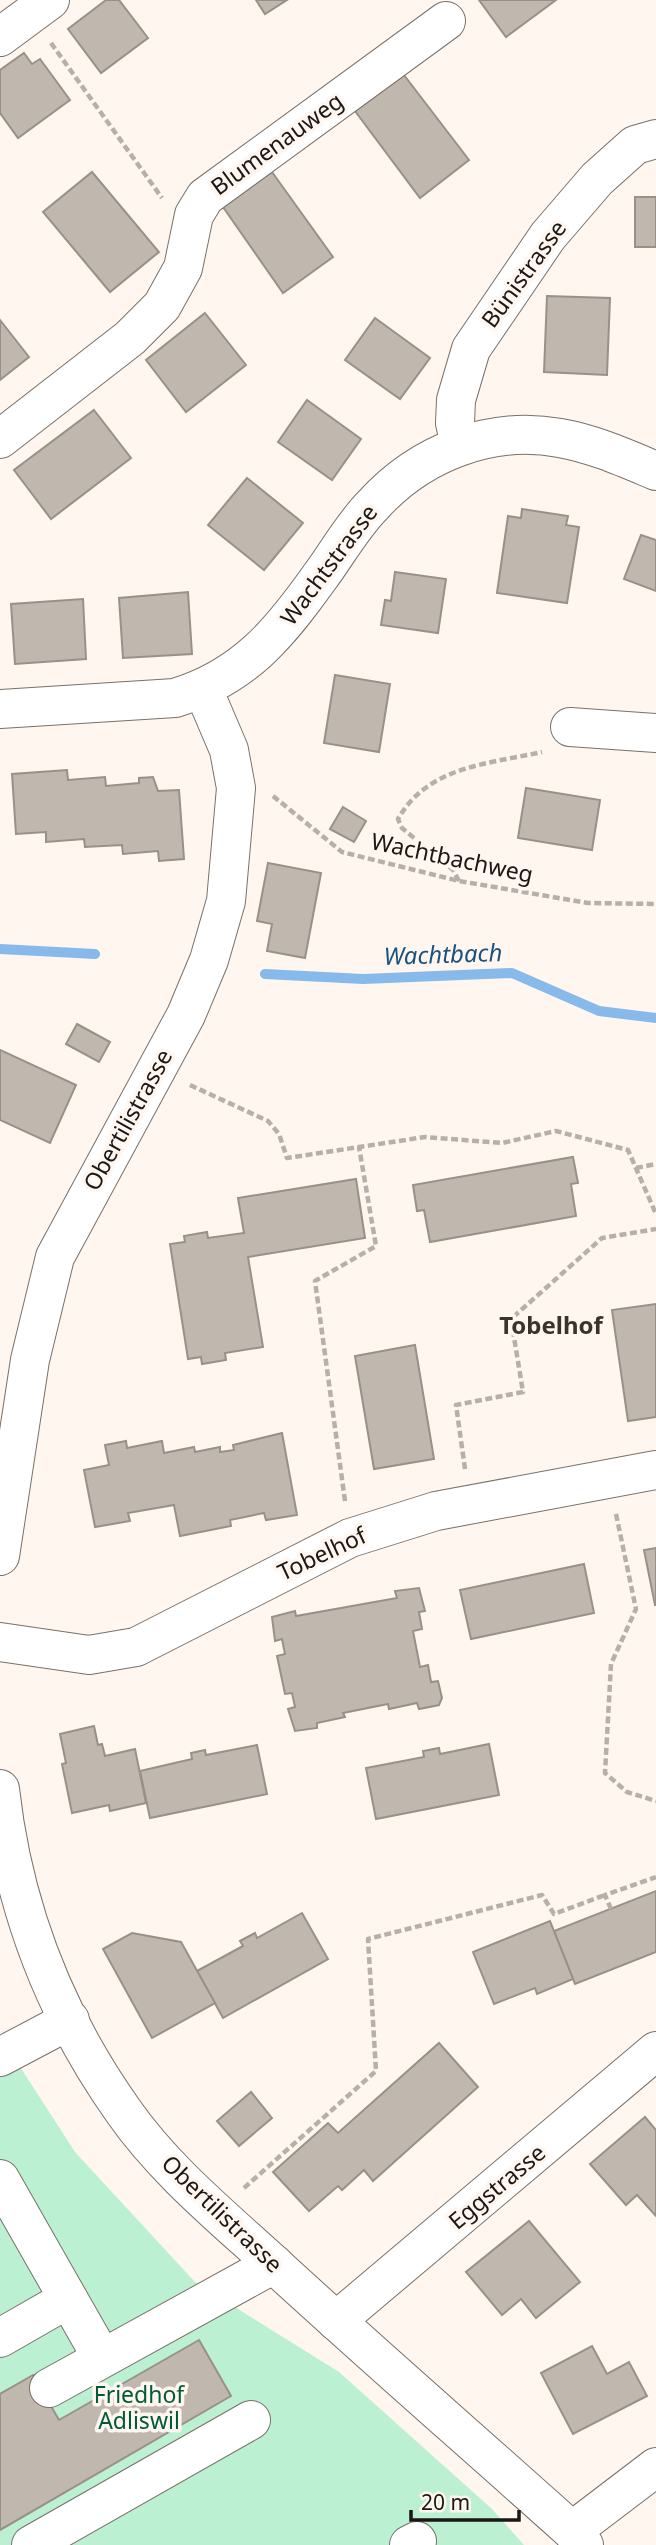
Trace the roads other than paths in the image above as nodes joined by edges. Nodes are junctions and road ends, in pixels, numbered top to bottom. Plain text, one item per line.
1 (41, 7) edge
2 (446, 21) dead end
3 (0, 37) edge
4 (656, 139) edge
5 (0, 439) edge
6 (460, 446) junction
7 (656, 471) edge
8 (203, 689) junction
9 (0, 709) edge
10 (570, 726) road end
11 (656, 733) edge
12 (656, 1470) edge
13 (0, 1556) edge
14 (0, 1642) edge
15 (1, 1802) edge
16 (70, 2020) junction
17 (656, 2051) edge
18 (0, 2057) edge
19 (0, 2179) edge
20 (274, 2264) junction
21 (68, 2299) junction
22 (336, 2321) junction
23 (0, 2338) edge
24 (102, 2358) junction
25 (49, 2388) dead end
26 (251, 2420) dead end
27 (656, 2467) edge
28 (578, 2538) edge
29 (31, 2545) edge

1 - 3 street
2 - 5 street, Blumenauweg
4 - 6 street, Bünistrasse
6 - 7 street, Wachtstrasse
6 - 8 street, Wachtstrasse
8 - 9 street, Wachtstrasse
8 - 13 street, Obertilistrasse
10 - 11 street
12 - 14 street, Tobelhof
15 - 16 street, Obertilistrasse
16 - 18 street
16 - 20 street, Obertilistrasse
17 - 22 street, Eggstrasse
19 - 21 street
20 - 22 street, Obertilistrasse
20 - 24 street
21 - 23 street
21 - 24 street
22 - 28 street, Obertilistrasse
24 - 25 street
26 - 29 street
27 - 28 street

